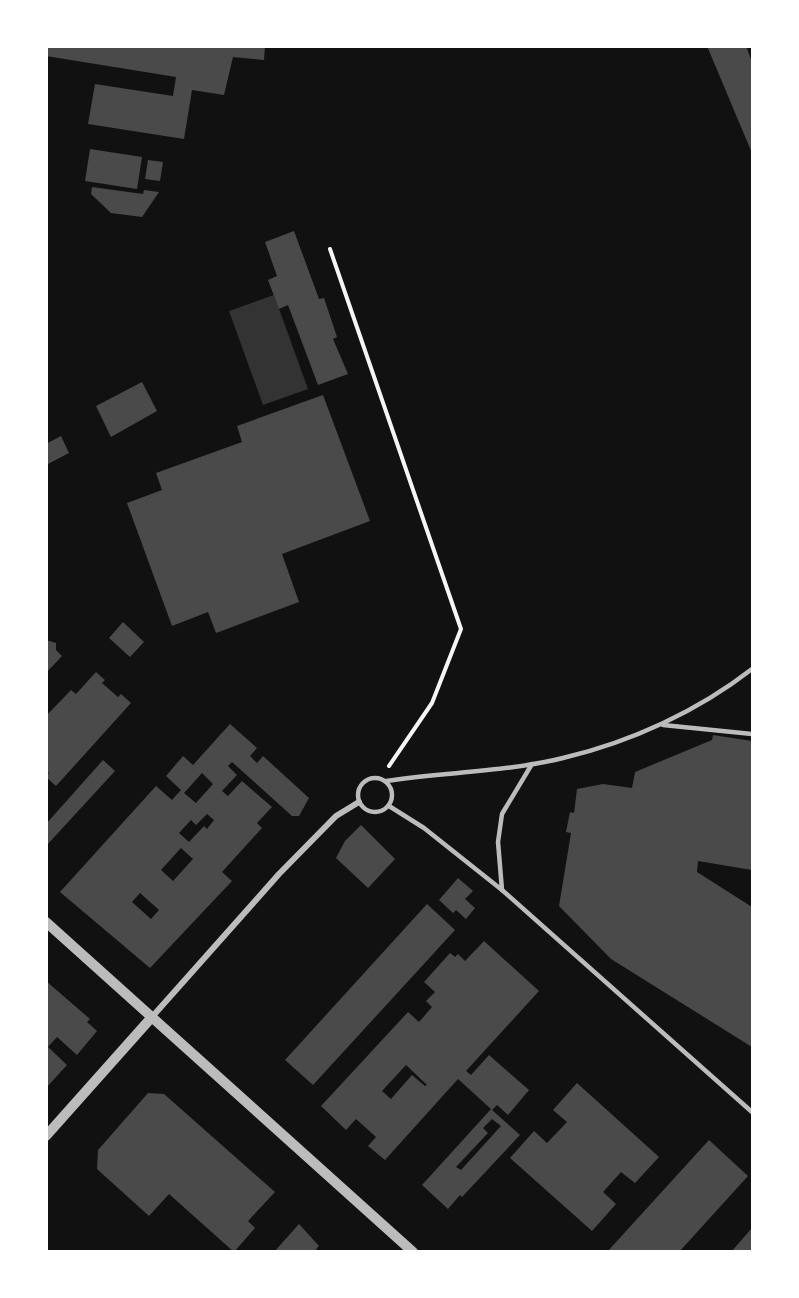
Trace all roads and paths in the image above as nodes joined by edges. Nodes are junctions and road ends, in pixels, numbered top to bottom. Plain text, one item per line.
1 (330, 249) dead end
2 (753, 669) edge
3 (663, 725) junction
4 (753, 734) edge
5 (532, 764) junction
6 (383, 780) junction
7 (359, 802) junction
8 (389, 806) junction
9 (502, 890) junction
10 (46, 922) edge
11 (152, 1017) junction
12 (753, 1112) edge
13 (46, 1136) edge
14 (413, 1251) edge

1 - 6 path
2 - 3 lane
3 - 4 lane
3 - 5 lane
5 - 6 lane
5 - 9 lane
6 - 7 lane
6 - 8 lane
7 - 8 lane
7 - 11 street
8 - 9 lane
9 - 12 lane
10 - 11 street
11 - 13 street
11 - 14 street

